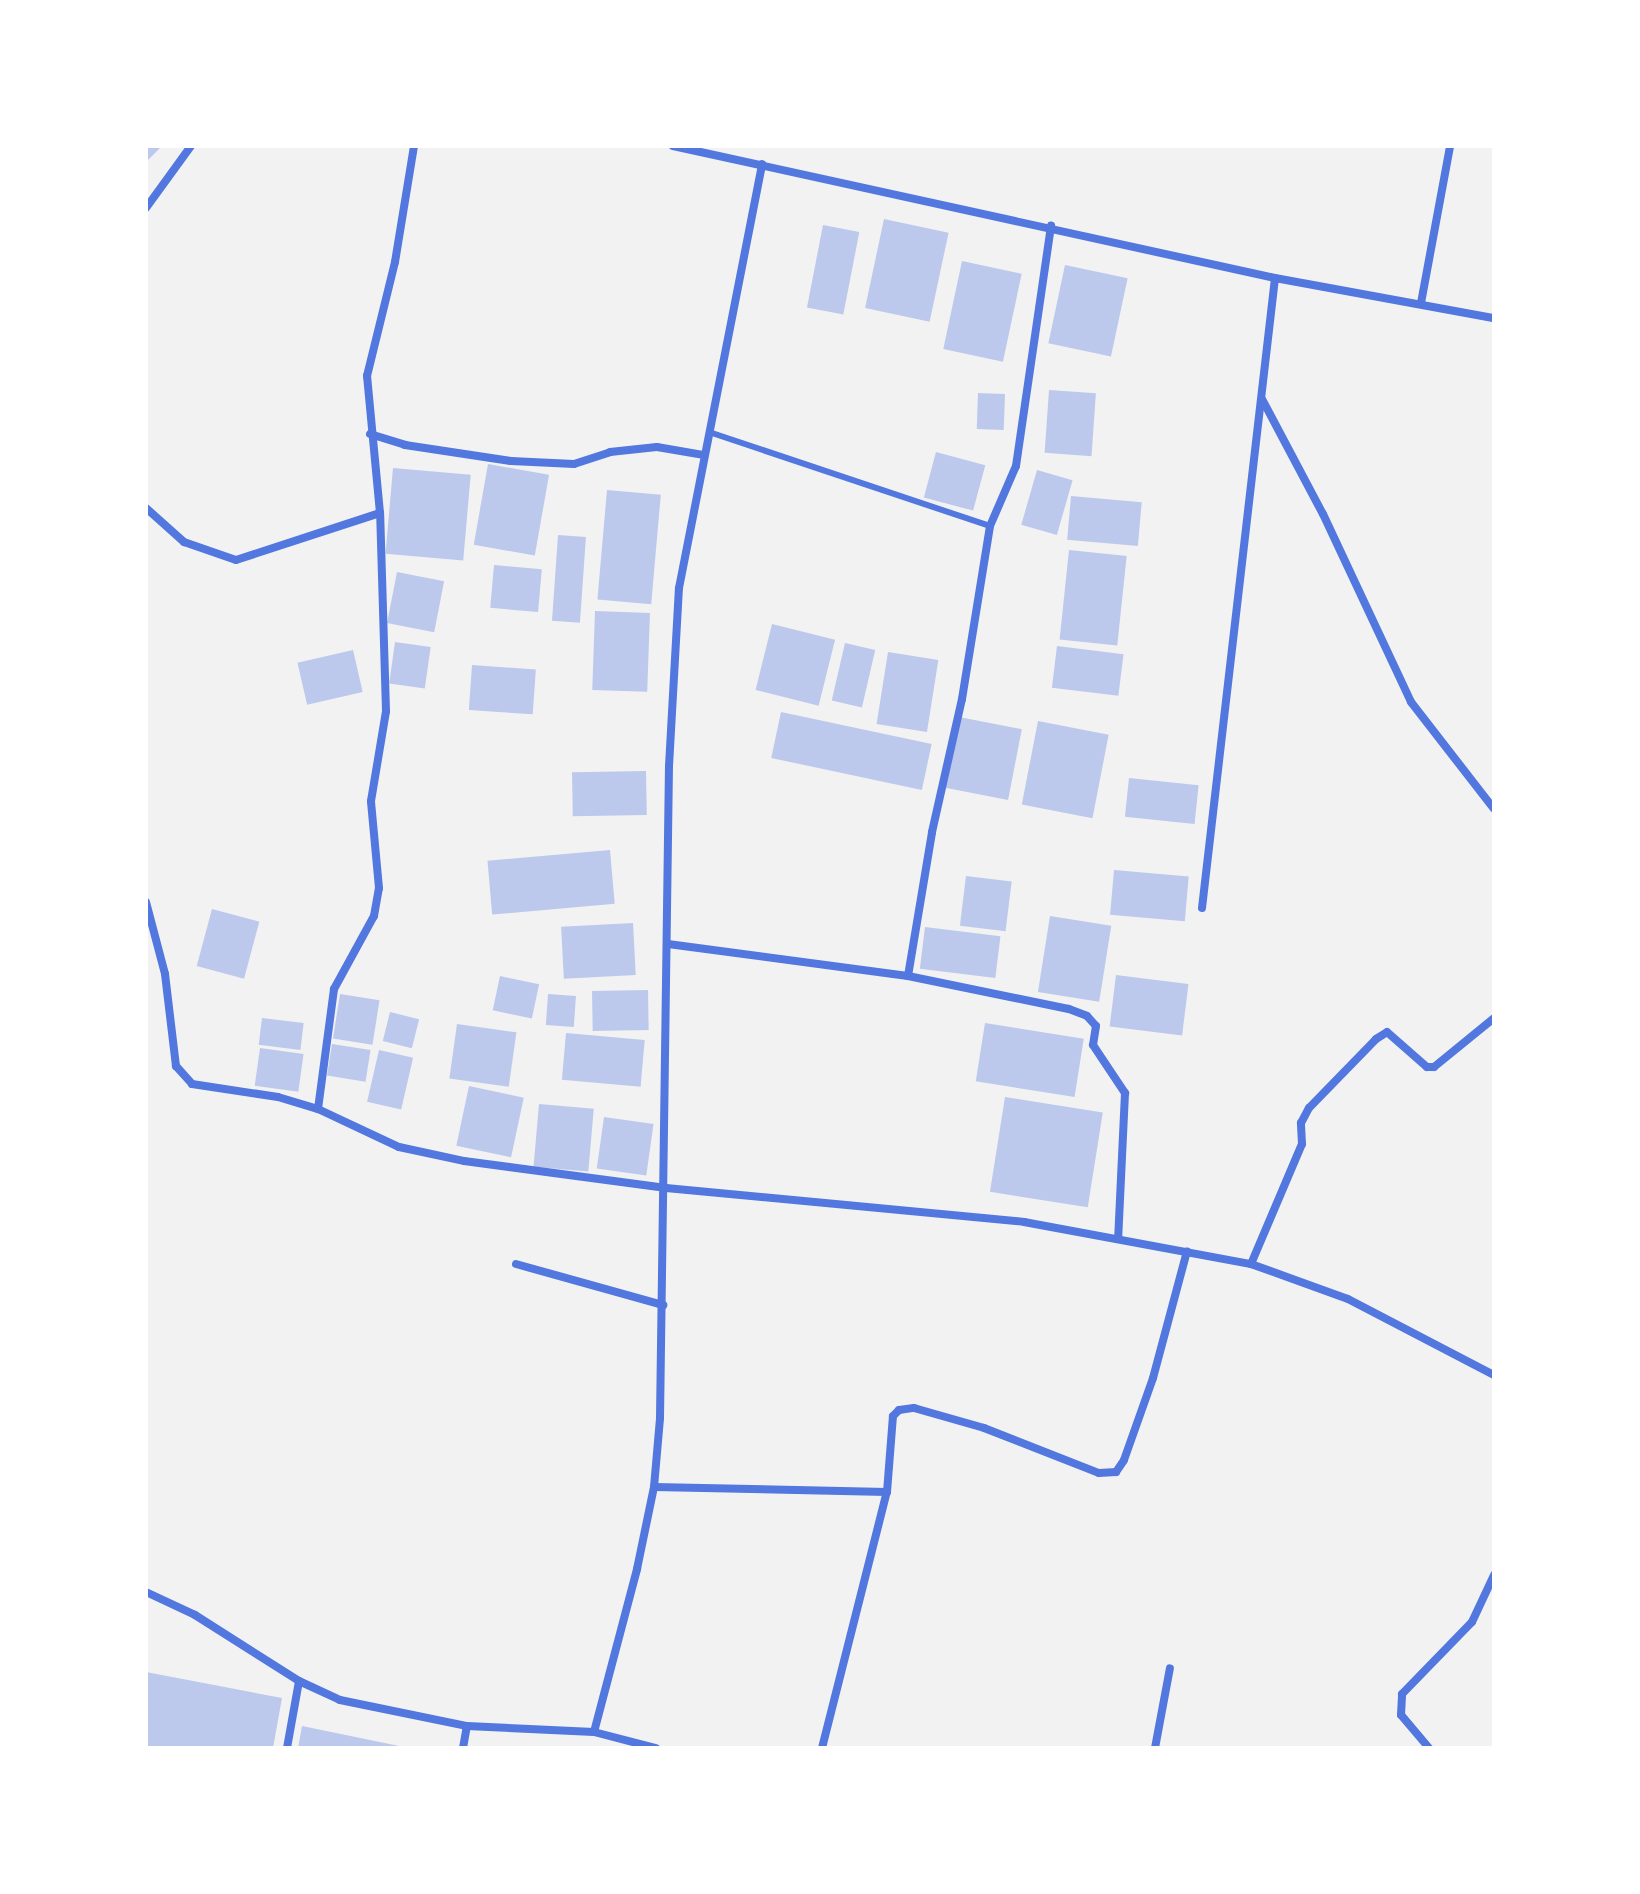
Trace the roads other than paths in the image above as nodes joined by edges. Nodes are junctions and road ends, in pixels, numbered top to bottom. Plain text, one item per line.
1 (191, 146) edge
2 (414, 146) edge
3 (673, 146) edge
4 (1450, 146) edge
5 (762, 164) junction
6 (146, 208) edge
7 (1051, 226) junction
8 (1275, 278) junction
9 (1421, 303) junction
10 (1494, 318) edge
11 (1262, 399) junction
12 (709, 432) junction
13 (370, 434) junction
14 (704, 455) junction
15 (146, 508) edge
16 (380, 513) junction
17 (990, 526) junction
18 (1494, 809) edge
19 (146, 902) edge
20 (1202, 908) dead end
21 (668, 944) junction
22 (908, 976) junction
23 (1494, 1018) edge
24 (318, 1109) junction
25 (666, 1188) junction
26 (1118, 1239) junction
27 (1187, 1251) junction
28 (516, 1264) dead end
29 (1251, 1264) junction
30 (663, 1305) junction
31 (1494, 1375) edge
32 (654, 1487) junction
33 (887, 1492) junction
34 (1494, 1575) edge
35 (146, 1592) edge
36 (1170, 1668) dead end
37 (299, 1681) junction
38 (467, 1726) junction
39 (594, 1732) junction
40 (287, 1748) edge
41 (463, 1748) edge
42 (656, 1748) edge
43 (822, 1748) edge
44 (1155, 1748) edge
45 (1429, 1748) edge

1 - 6 street
2 - 13 street
3 - 5 street
4 - 9 street
5 - 7 street
5 - 12 street
7 - 8 street
7 - 17 street
8 - 9 street
8 - 11 street
9 - 10 street
11 - 18 street
11 - 20 street
12 - 14 street
12 - 17 lane
13 - 14 street
13 - 16 street
14 - 21 street
15 - 16 street
16 - 24 street
17 - 22 street
19 - 24 street
21 - 22 street
21 - 25 street
22 - 26 street
23 - 29 street
24 - 25 street
25 - 26 street
25 - 30 street
26 - 27 street
27 - 29 street
27 - 33 street
28 - 30 street
29 - 31 street
30 - 32 street
32 - 33 street
32 - 39 street
33 - 43 street
34 - 45 street
35 - 37 street
36 - 44 street
37 - 38 street
37 - 40 street
38 - 39 street
38 - 41 street
39 - 42 street

